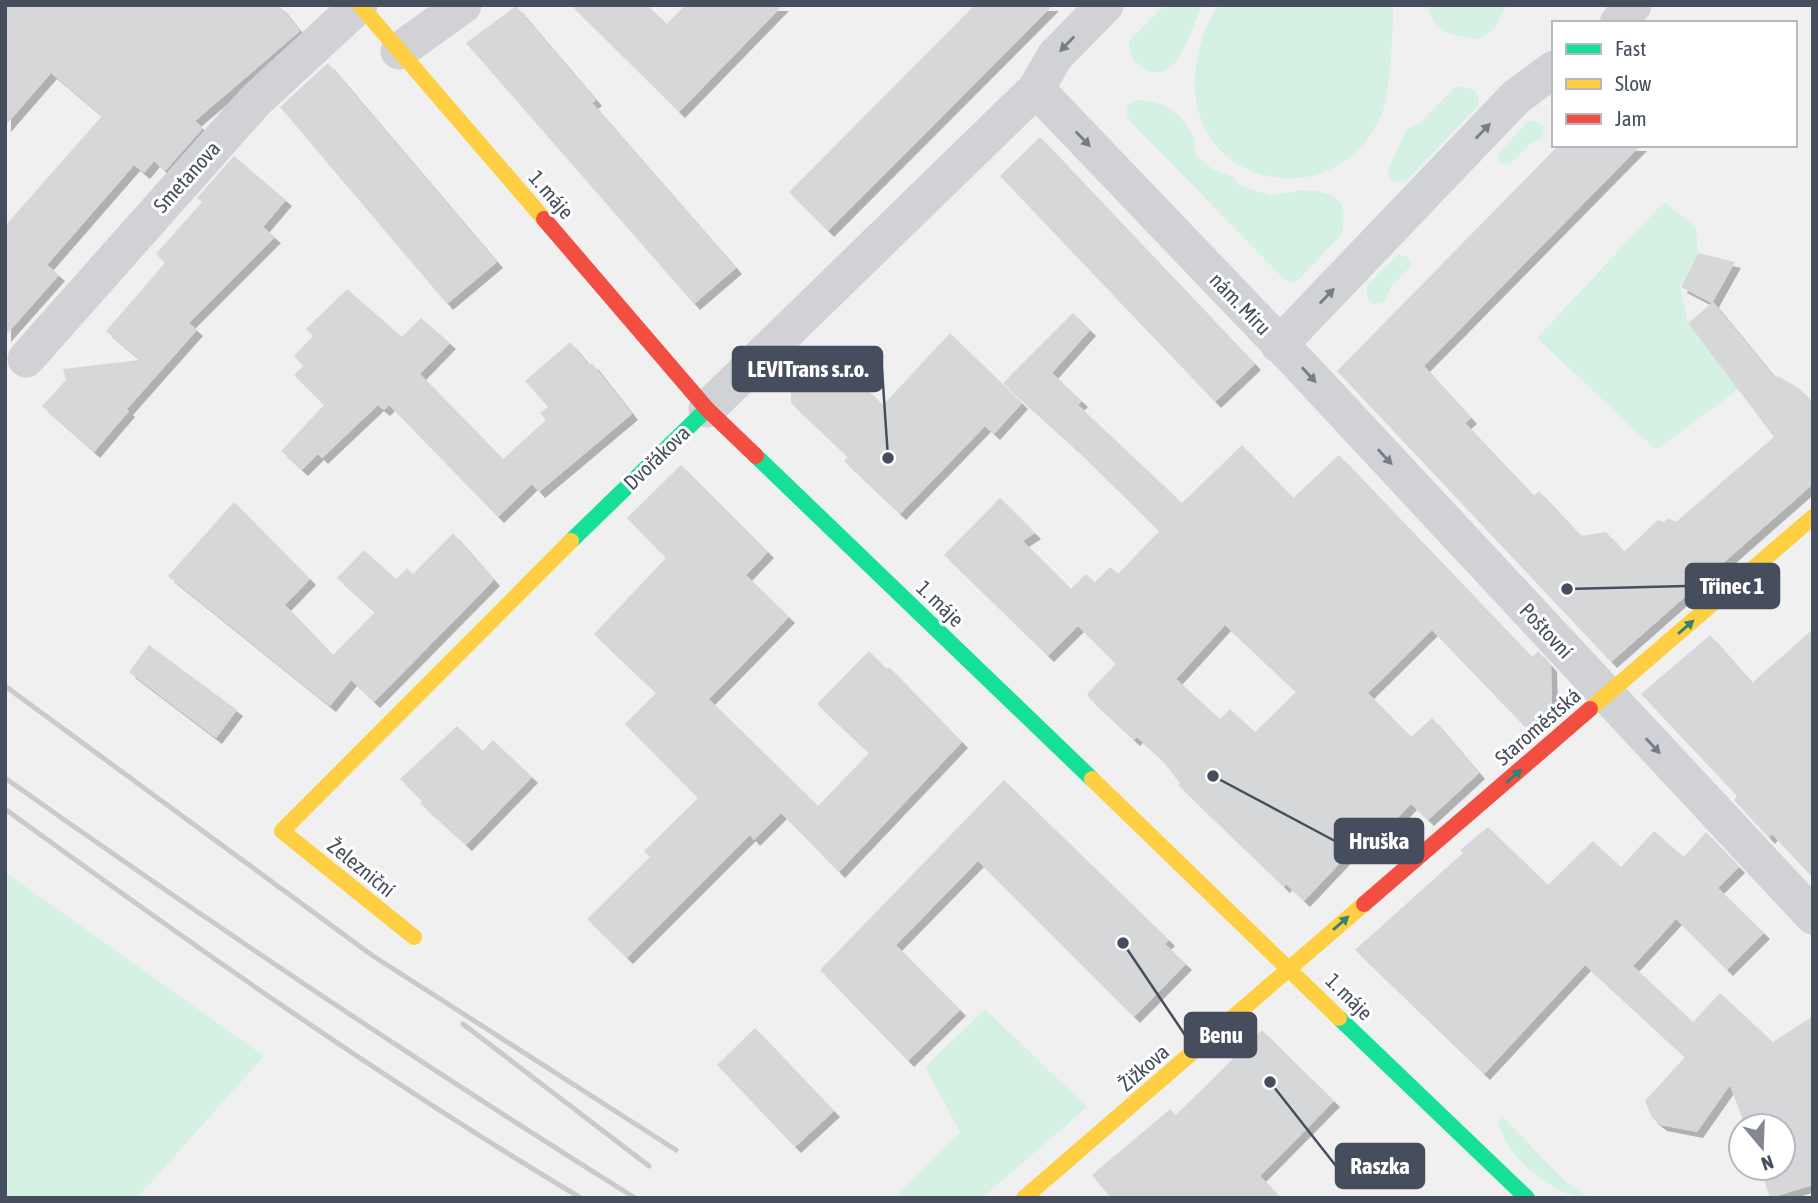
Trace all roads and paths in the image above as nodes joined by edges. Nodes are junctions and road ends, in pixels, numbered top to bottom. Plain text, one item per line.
1 (360, 5) edge
2 (463, 5) edge
3 (1105, 5) edge
4 (1633, 5) edge
5 (1620, 21) edge
6 (399, 51) junction
7 (1552, 70) edge
8 (1036, 89) junction
9 (1279, 345) junction
10 (26, 359) dead end
11 (707, 409) junction
12 (1813, 517) edge
13 (1606, 696) junction
14 (282, 831) joint
15 (1813, 916) edge
16 (414, 937) dead end
17 (1289, 968) junction
18 (1024, 1198) edge
19 (1527, 1198) edge

1 - 6 street, 1. máje
1 - 10 street, Smetanova
2 - 6 street
3 -> 8 street
4 - 5 street
6 - 11 street, 1. máje
9 -> 7 street, nám. Míru
8 -> 9 street, nám. Míru
8 - 11 street, Dvořákova
9 -> 13 street, Poštovní
11 - 14 street, Dvořákova
11 - 17 street, 1. máje
13 -> 12 street, Staroměstská
13 -> 15 street, Poštovní
17 -> 13 street, Staroměstská
14 - 16 street, Železniční
17 - 18 street, Žižkova
17 - 19 street, 1. máje

